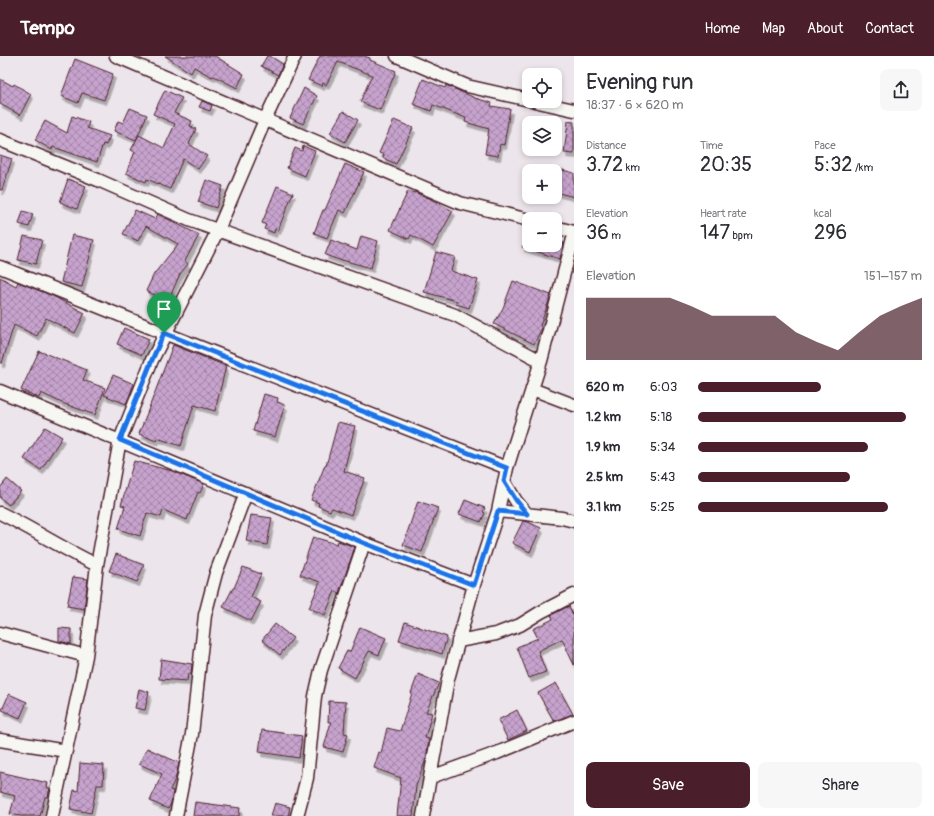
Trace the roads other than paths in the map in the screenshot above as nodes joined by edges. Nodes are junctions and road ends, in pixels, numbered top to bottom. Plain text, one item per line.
1 (116, 56) edge
2 (295, 56) edge
3 (397, 56) edge
4 (522, 98) edge
5 (562, 107) edge
6 (574, 110) edge
7 (265, 120) junction
8 (0, 140) edge
9 (522, 218) edge
10 (562, 229) edge
11 (218, 230) junction
12 (574, 232) edge
13 (574, 235) edge
14 (0, 267) edge
15 (164, 333) junction
16 (541, 361) junction
17 (532, 389) junction
18 (0, 390) edge
19 (574, 405) edge
20 (120, 440) junction
21 (507, 468) junction
22 (504, 481) junction
23 (246, 493) junction
24 (498, 511) junction
25 (0, 513) edge
26 (527, 514) junction
27 (574, 521) edge
28 (364, 543) junction
29 (97, 565) junction
30 (474, 585) junction
31 (574, 594) edge
32 (0, 633) edge
33 (458, 641) junction
34 (86, 656) junction
35 (574, 721) edge
36 (0, 740) edge
37 (66, 751) junction
38 (431, 777) junction
39 (52, 816) edge
40 (176, 816) edge
41 (297, 816) edge
42 (423, 816) edge

1 - 7 street
2 - 7 street
3 - 4 street
5 - 6 street
7 - 9 street
7 - 11 street
8 - 11 street
10 - 12 street
11 - 15 street
11 - 16 street
13 - 16 street
14 - 15 street
15 - 20 street
15 - 21 street
16 - 17 street
17 - 19 street
17 - 21 street
18 - 20 street
20 - 23 street
20 - 29 street
21 - 22 street
22 - 24 street
22 - 26 street
23 - 28 street
23 - 40 street
24 - 26 street
24 - 30 street
25 - 29 street
26 - 27 street
28 - 30 street
28 - 41 street
29 - 34 street
30 - 33 street
31 - 33 street
32 - 34 street
33 - 38 street
34 - 37 street
35 - 38 street
36 - 37 street
37 - 39 street
38 - 42 street

